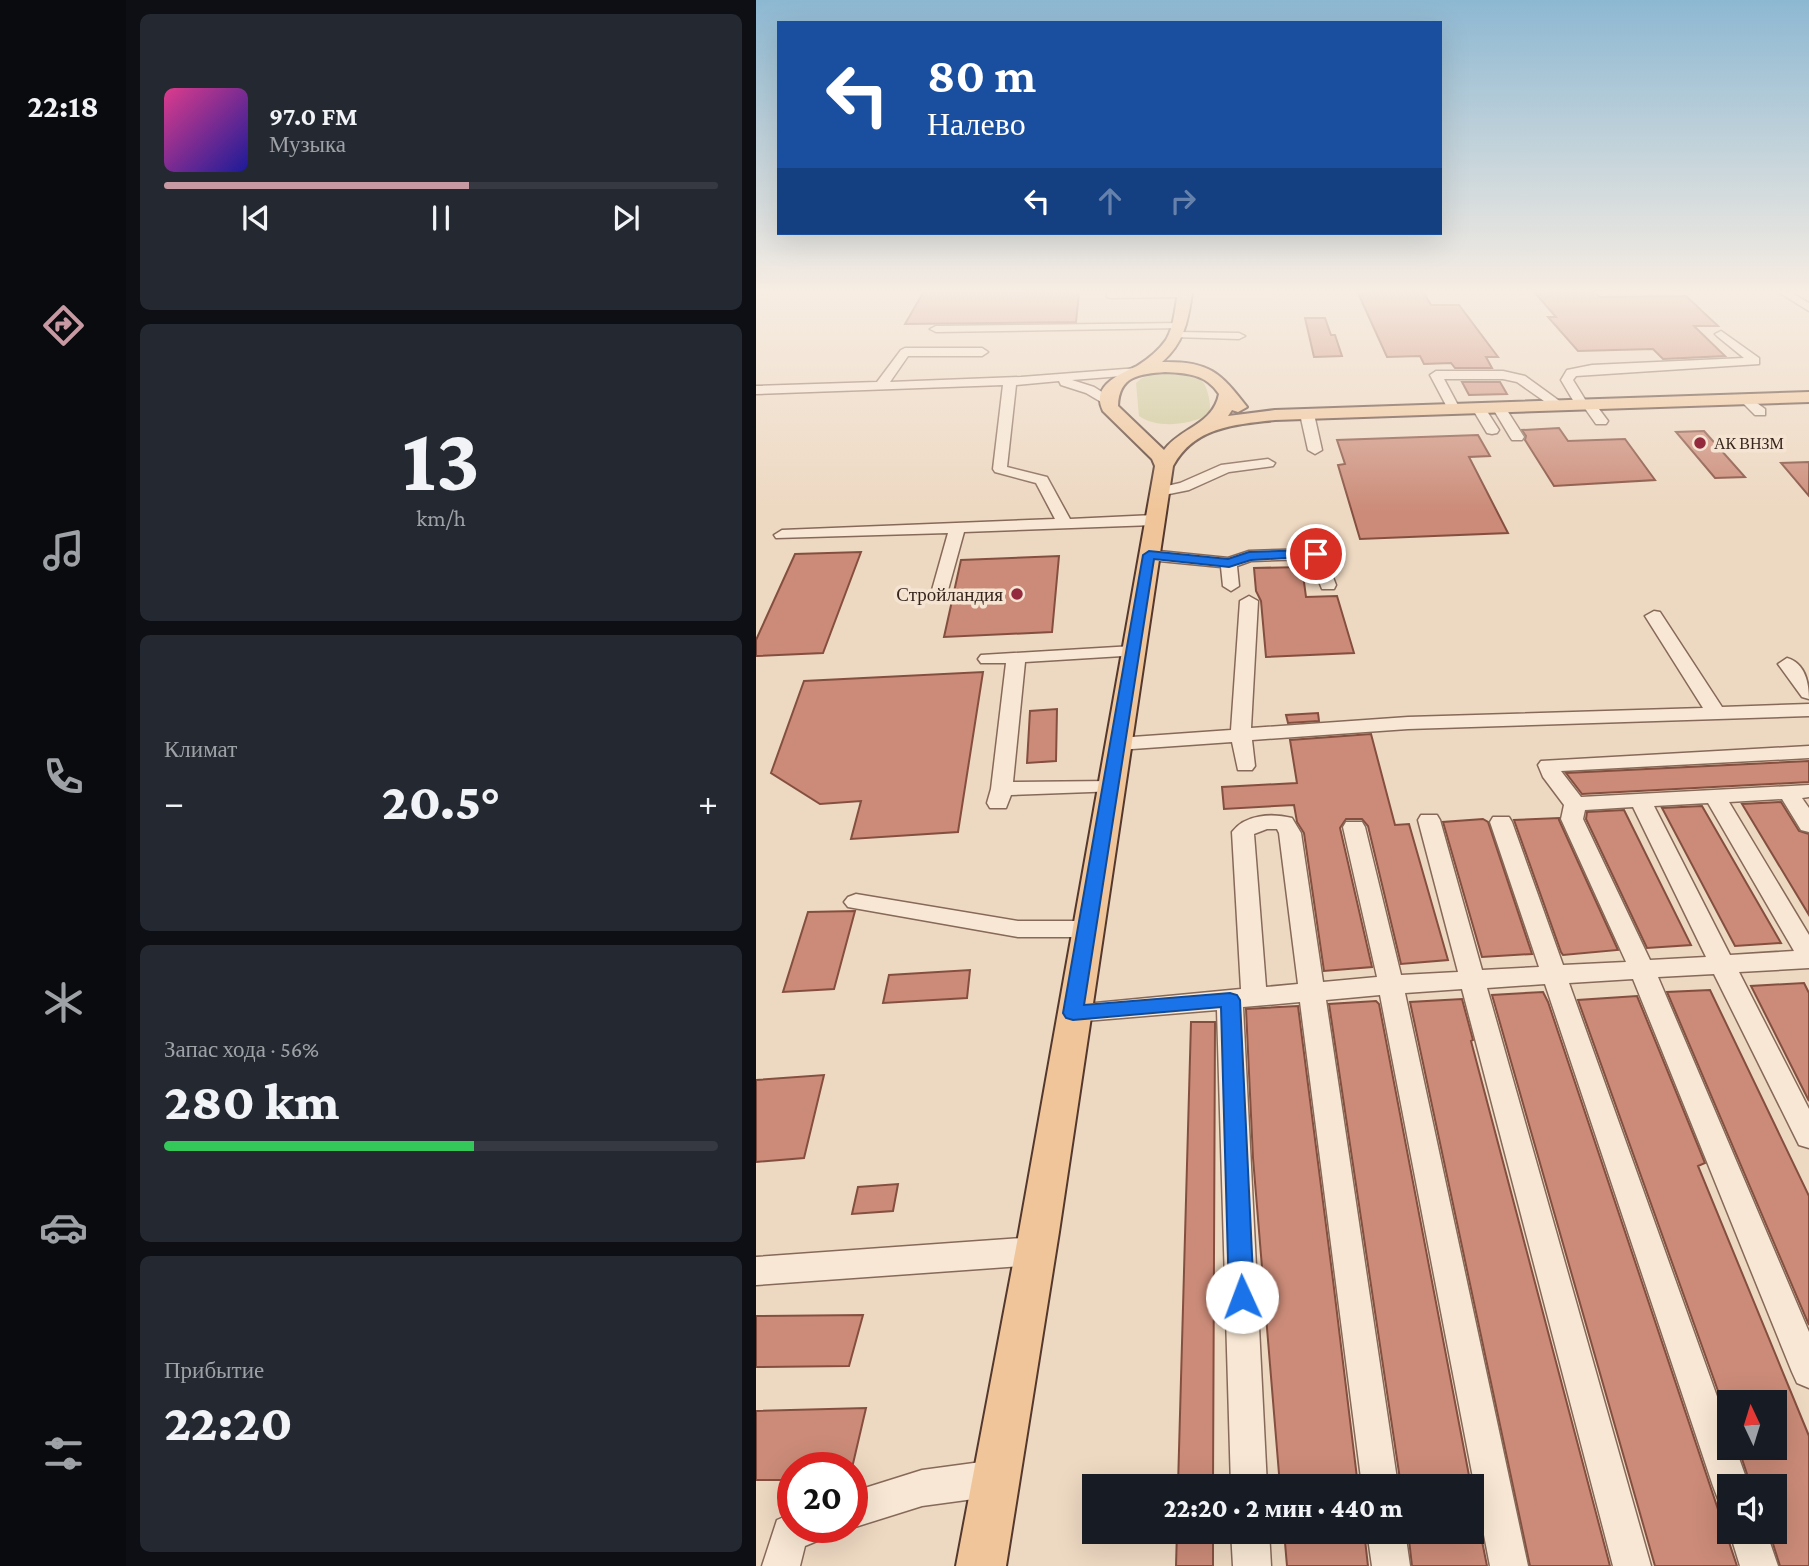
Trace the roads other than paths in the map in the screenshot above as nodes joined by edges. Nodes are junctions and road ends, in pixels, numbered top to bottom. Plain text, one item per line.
1 (895, 366) edge
2 (1145, 366) edge
3 (1171, 366) edge
4 (1172, 366) edge
5 (1198, 366) edge
6 (1651, 366) edge
7 (1139, 370) junction
8 (1201, 371) junction
9 (1042, 380) junction
10 (1010, 382) junction
11 (881, 386) junction
12 (756, 390) edge
13 (1227, 395) junction
14 (1809, 397) edge
15 (1745, 399) junction
16 (1108, 402) junction
17 (1585, 404) junction
18 (1559, 405) junction
19 (1498, 407) junction
20 (1478, 408) junction
21 (1454, 409) junction
22 (1760, 412) dead end
23 (1307, 414) junction
24 (1275, 415) junction
25 (1122, 420) junction
26 (1601, 421) dead end
27 (1209, 425) junction
28 (1492, 430) dead end
29 (1517, 437) dead end
30 (1315, 450) dead end
31 (1268, 463) dead end
32 (1161, 468) junction
33 (1065, 523) junction
34 (958, 527) junction
35 (782, 535) dead end
36 (1149, 555) junction
37 (1229, 563) junction
38 (1328, 585) dead end
39 (1231, 586) dead end
40 (940, 590) dead end
41 (1249, 601) dead end
42 (1654, 617) dead end
43 (1133, 651) junction
44 (1016, 658) junction
45 (987, 659) dead end
46 (1787, 664) dead end
47 (1809, 693) edge
48 (1809, 710) edge
49 (1716, 713) junction
50 (1241, 735) junction
51 (1118, 744) junction
52 (1809, 752) edge
53 (1245, 766) dead end
54 (1111, 787) junction
55 (1798, 791) edge
56 (1715, 796) junction
57 (1640, 800) junction
58 (1575, 804) junction
59 (1429, 820) dead end
60 (1501, 822) dead end
61 (1809, 825) edge
62 (1354, 827) dead end
63 (856, 902) dead end
64 (1087, 929) junction
65 (1809, 958) edge
66 (1724, 964) junction
67 (1642, 970) junction
68 (1553, 975) junction
69 (1472, 981) junction
70 (1391, 985) junction
71 (1311, 992) junction
72 (1242, 998) junction
73 (1073, 1013) junction
74 (1809, 1137) edge
75 (1036, 1251) junction
76 (756, 1271) edge
77 (1809, 1372) edge
78 (1249, 1474) edge
79 (1378, 1474) edge
80 (1727, 1474) edge
81 (996, 1478) junction
82 (868, 1504) edge
83 (787, 1543) edge
84 (1251, 1544) edge
85 (1388, 1544) edge
86 (1751, 1544) edge
87 (781, 1566) edge
88 (981, 1566) edge
89 (1252, 1566) edge
90 (1391, 1566) edge
91 (1509, 1566) edge
92 (1632, 1566) edge
93 (1759, 1566) edge

1 - 11 street
2 - 7 main road
3 - 7 main road
4 - 8 main road
5 - 8 main road
6 - 17 street
7 - 9 street
7 - 16 main road
8 - 13 main road
9 - 10 street
9 - 16 street
10 - 11 street
10 - 33 street
11 - 12 street
13 - 24 main road
13 - 27 main road
14 - 15 main road
15 - 17 main road
15 - 22 street
16 - 25 main road
17 - 18 main road
17 - 26 street
18 - 19 main road
18 - 21 street
19 - 20 main road
19 - 29 street
20 - 21 main road
20 - 28 street
21 - 23 main road
23 - 24 main road
23 - 30 street
24 - 27 main road
25 - 32 main road
25 - 32 main road
27 - 32 main road
27 - 32 main road
31 - 32 street
32 - 33 street
32 - 36 main road
33 - 34 street
34 - 35 street
34 - 40 street
36 - 37 street
36 - 43 main road
37 - 38 street
37 - 39 street
41 - 50 street
42 - 49 street
43 - 44 street
43 - 51 main road
44 - 45 street
44 - 54 street
46 - 47 street
48 - 49 street
49 - 50 street
50 - 51 street
50 - 53 street
51 - 54 main road
52 - 58 street
54 - 64 main road
55 - 56 street
55 - 61 street
56 - 57 street
56 - 65 street
57 - 58 street
57 - 66 street
58 - 67 street
59 - 69 street
60 - 68 street
62 - 70 street
63 - 64 street
64 - 73 main road
65 - 66 street
66 - 67 street
66 - 74 street
67 - 68 street
67 - 77 street
68 - 69 street
68 - 80 street
69 - 70 street
69 - 92 street
70 - 71 street
70 - 91 street
71 - 72 street
71 - 72 street
71 - 79 street
72 - 73 street
72 - 78 street
73 - 75 main road
75 - 76 street
75 - 81 main road
81 - 82 street
81 - 88 main road
83 - 87 street
84 - 89 street
85 - 90 street
86 - 93 street

